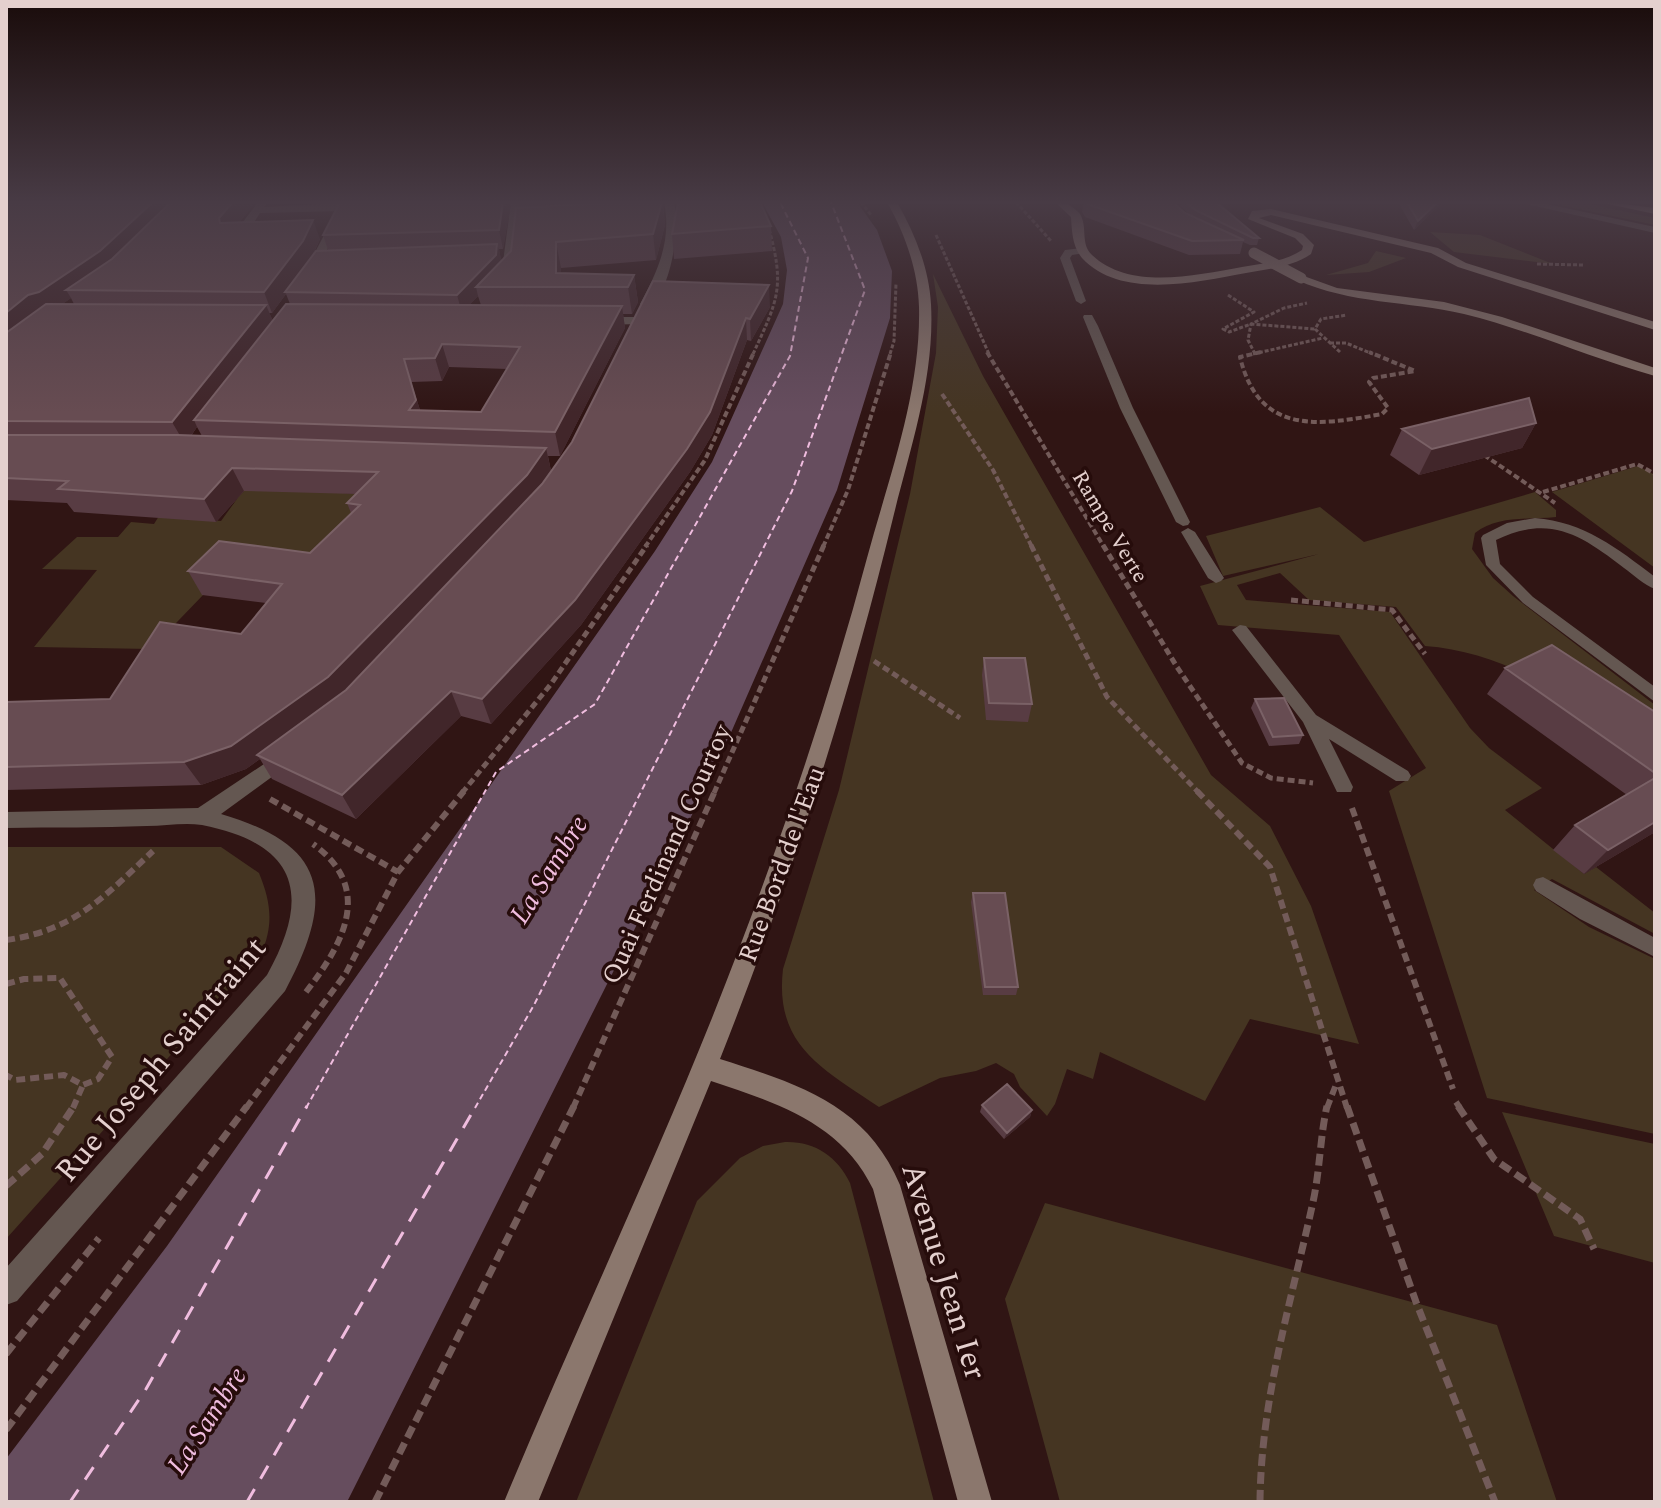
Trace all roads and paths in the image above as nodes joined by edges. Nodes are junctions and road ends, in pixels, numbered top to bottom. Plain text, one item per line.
1 (313, 272) edge
2 (509, 272) edge
3 (662, 272) edge
4 (780, 272) edge
5 (895, 272) edge
6 (921, 272) edge
7 (951, 272) edge
8 (1070, 272) edge
9 (1118, 272) edge
10 (1233, 272) edge
11 (1291, 272) edge
12 (1485, 272) edge
13 (304, 281) edge
14 (500, 285) edge
15 (1332, 290) junction
16 (1222, 291) dead end
17 (1081, 301) dead end
18 (1311, 302) dead end
19 (1088, 317) dead end
20 (590, 321) edge
21 (754, 324) edge
22 (769, 324) junction
23 (1251, 324) junction
24 (1655, 326) edge
25 (1315, 329) junction
26 (1323, 338) junction
27 (1330, 343) junction
28 (1340, 352) dead end
29 (1255, 354) junction
30 (920, 362) junction
31 (1655, 372) edge
32 (1474, 448) edge
33 (1655, 474) edge
34 (1216, 578) dead end
35 (1655, 584) edge
36 (1291, 600) dead end
37 (1240, 630) dead end
38 (852, 651) junction
39 (1425, 654) dead end
40 (1655, 696) edge
41 (960, 718) dead end
42 (1310, 719) junction
43 (302, 744) edge
44 (1402, 776) dead end
45 (1344, 787) junction
46 (244, 788) junction
47 (201, 817) junction
48 (6, 820) edge
49 (153, 851) dead end
50 (398, 872) junction
51 (1543, 885) dead end
52 (6, 940) edge
53 (1655, 948) edge
54 (6, 984) edge
55 (704, 1066) junction
56 (6, 1075) edge
57 (1338, 1081) junction
58 (83, 1085) junction
59 (1453, 1089) dead end
60 (1456, 1102) dead end
61 (6, 1186) edge
62 (1594, 1249) dead end
63 (6, 1290) edge
64 (6, 1430) edge
65 (375, 1502) edge
66 (521, 1502) edge
67 (975, 1502) edge
68 (1260, 1502) edge
69 (1495, 1502) edge

1 - 13 street
2 - 14 street
3 - 20 street
4 - 22 path
5 - 65 path, Quai Ferdinand Courtoy
6 - 30 main road, Rue Bord de l'Eau
7 - 45 path, Rampe Verte
8 - 17 lane
9 - 10 main road
11 - 15 main road, bridge
12 - 24 main road
15 - 25 path
15 - 31 main road
16 - 23 path
18 - 23 path
19 - 34 lane
21 - 22 path
22 - 50 path
23 - 25 path
23 - 29 path
25 - 26 path
26 - 27 path
26 - 29 path
27 - 28 path
27 - 29 path
30 - 38 main road, Rue Bord de l'Eau
30 - 57 path
32 - 33 path
35 - 40 lane
36 - 39 path
37 - 42 lane
38 - 41 path
38 - 55 main road, Rue Bord de l'Eau
42 - 44 lane
42 - 45 lane
43 - 46 street
45 - 59 path
46 - 47 street
46 - 50 path
47 - 48 street, Rue Joseph Saintraint
47 - 63 street, Rue Joseph Saintraint
49 - 52 path
50 - 64 path
51 - 53 lane
54 - 58 path
55 - 66 main road, Rue Bord de l'Eau
55 - 67 main road, Avenue Jean Ier
56 - 58 path
57 - 68 path
57 - 69 path
58 - 61 path
60 - 62 path

